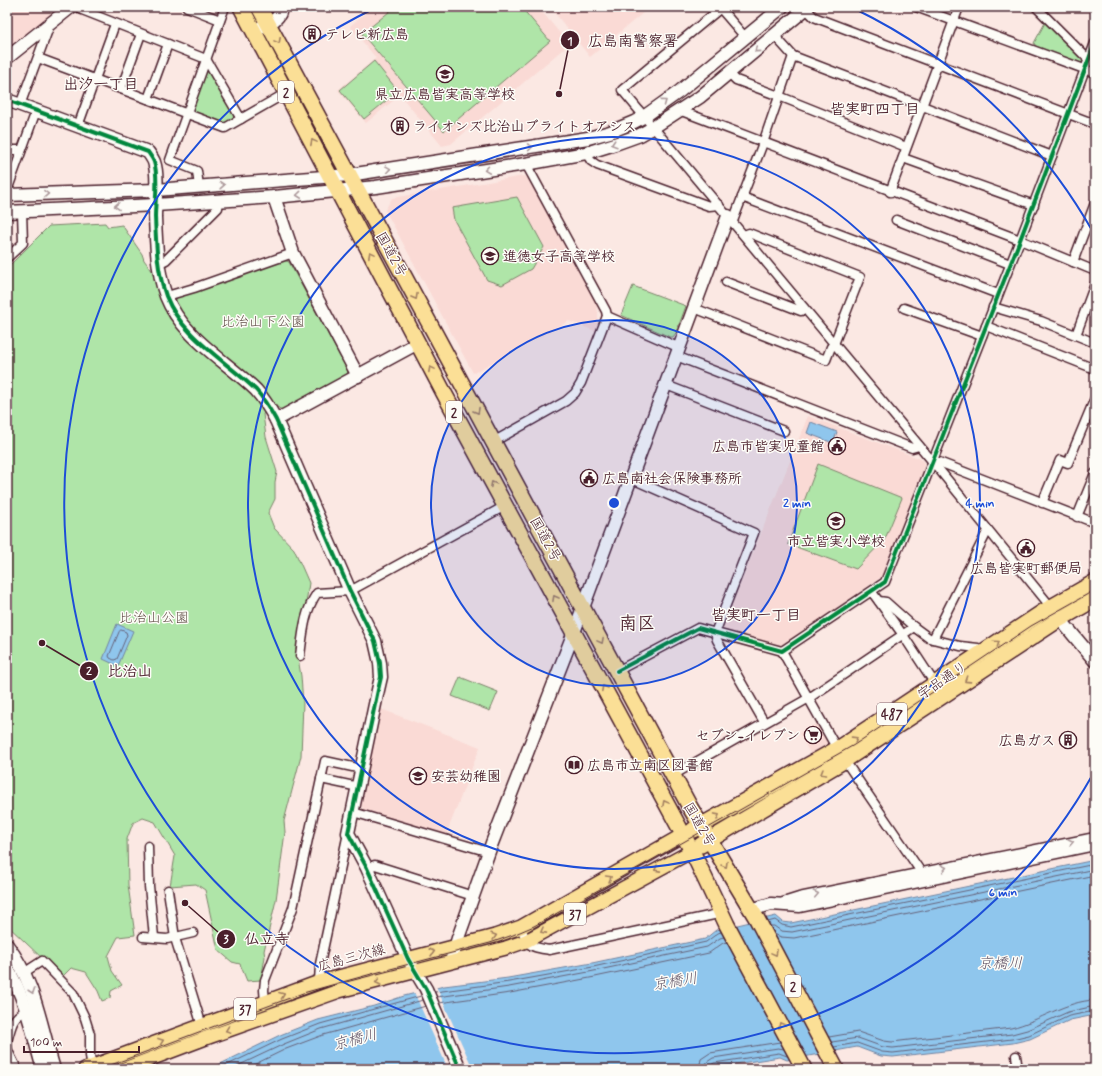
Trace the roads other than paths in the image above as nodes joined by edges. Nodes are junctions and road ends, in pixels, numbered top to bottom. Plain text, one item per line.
1 (71, 7) edge
2 (79, 7) edge
3 (188, 7) edge
4 (225, 7) edge
5 (241, 7) edge
6 (259, 7) edge
7 (281, 7) edge
8 (782, 7) edge
9 (916, 7) edge
10 (959, 7) edge
11 (1036, 7) edge
12 (721, 8) edge
13 (807, 8) edge
14 (220, 20) junction
15 (953, 21) junction
16 (115, 24) junction
17 (268, 24) junction
18 (48, 25) junction
19 (254, 31) junction
20 (141, 34) junction
21 (774, 35) junction
22 (745, 37) junction
23 (1095, 43) edge
24 (168, 44) junction
25 (793, 56) junction
26 (7, 58) edge
27 (38, 58) junction
28 (206, 59) junction
29 (1089, 60) junction
30 (937, 63) junction
31 (1085, 70) junction
32 (729, 73) junction
33 (1095, 74) edge
34 (95, 80) junction
35 (121, 89) junction
36 (286, 93) junction
37 (779, 96) junction
38 (148, 99) junction
39 (7, 100) edge
40 (20, 105) junction
41 (921, 106) junction
42 (679, 110) junction
43 (36, 111) junction
44 (186, 114) junction
45 (1069, 114) junction
46 (645, 116) junction
47 (241, 119) junction
48 (1095, 124) edge
49 (78, 126) junction
50 (654, 127) junction
51 (763, 143) junction
52 (906, 147) junction
53 (7, 150) edge
54 (21, 150) junction
55 (586, 153) junction
56 (1052, 156) junction
57 (903, 158) junction
58 (526, 164) junction
59 (349, 175) junction
60 (331, 176) junction
61 (199, 187) junction
62 (357, 189) junction
63 (156, 190) junction
64 (7, 191) edge
65 (338, 191) junction
66 (890, 192) junction
67 (7, 195) edge
68 (274, 197) junction
69 (742, 197) junction
70 (219, 200) junction
71 (1095, 203) edge
72 (156, 205) junction
73 (719, 205) junction
74 (1034, 205) junction
75 (22, 211) junction
76 (7, 212) edge
77 (730, 219) junction
78 (896, 220) dead end
79 (744, 235) junction
80 (1020, 240) junction
81 (293, 253) junction
82 (7, 258) edge
83 (1073, 262) junction
84 (158, 264) junction
85 (1010, 264) junction
86 (1095, 271) edge
87 (726, 282) dead end
88 (1095, 284) edge
89 (998, 294) junction
90 (167, 296) junction
91 (993, 307) junction
92 (694, 308) junction
93 (804, 308) junction
94 (904, 308) dead end
95 (607, 316) junction
96 (986, 326) junction
97 (1076, 335) junction
98 (982, 336) junction
99 (418, 343) junction
100 (1095, 343) edge
101 (834, 344) junction
102 (678, 352) junction
103 (1095, 369) edge
104 (358, 376) junction
105 (666, 385) junction
106 (1095, 398) edge
107 (276, 420) junction
108 (784, 431) dead end
109 (493, 442) junction
110 (919, 446) junction
111 (933, 462) junction
112 (1095, 473) edge
113 (630, 478) junction
114 (1042, 503) junction
115 (505, 506) junction
116 (1077, 517) junction
117 (1095, 523) edge
118 (988, 532) junction
119 (1095, 582) edge
120 (350, 591) junction
121 (872, 592) junction
122 (1095, 599) edge
123 (878, 601) junction
124 (583, 606) junction
125 (1051, 607) junction
126 (1060, 619) junction
127 (914, 627) junction
128 (574, 632) junction
129 (715, 632) junction
130 (903, 635) junction
131 (933, 639) junction
132 (782, 651) junction
133 (982, 653) junction
134 (300, 656) dead end
135 (1095, 661) edge
136 (618, 671) junction
137 (939, 690) junction
138 (809, 698) junction
139 (764, 722) junction
140 (841, 755) junction
141 (362, 769) junction
142 (673, 775) junction
143 (321, 779) junction
144 (354, 786) dead end
145 (353, 812) junction
146 (700, 826) junction
147 (348, 833) junction
148 (683, 835) junction
149 (1095, 837) edge
150 (709, 840) junction
151 (1095, 844) edge
152 (148, 846) dead end
153 (692, 851) junction
154 (489, 852) junction
155 (367, 868) junction
156 (921, 872) junction
157 (168, 890) dead end
158 (473, 896) junction
159 (779, 904) junction
160 (754, 914) junction
161 (725, 919) junction
162 (521, 927) junction
163 (193, 933) dead end
164 (143, 937) dead end
165 (154, 937) junction
166 (175, 938) junction
167 (526, 941) junction
168 (7, 945) edge
169 (456, 946) junction
170 (408, 959) junction
171 (452, 962) junction
172 (7, 968) edge
173 (25, 972) junction
174 (416, 972) junction
175 (319, 982) junction
176 (265, 1002) junction
177 (26, 1011) junction
178 (202, 1026) junction
179 (7, 1042) edge
180 (1016, 1056) dead end
181 (802, 1064) edge
182 (88, 1068) edge
183 (17, 1069) edge
184 (43, 1069) edge
185 (54, 1069) edge
186 (124, 1069) edge
187 (460, 1069) edge
188 (836, 1069) edge
189 (1018, 1069) edge

1 - 18 street
2 - 16 street
3 - 14 street
4 - 14 street
5 - 19 highway, 国道2号 / 2
6 - 17 highway, 国道2号 / 2
7 - 17 street
8 - 22 street
9 - 15 street
10 - 15 street
11 - 29 street
12 - 22 street
12 - 46 street
13 - 21 street
13 - 30 street
14 - 28 street
15 - 30 street
15 - 31 street
16 - 20 street
16 - 34 street
17 - 19 street
17 -> 59 highway, 国道2号 / 2
18 - 26 street
18 - 27 street
19 - 36 highway, 国道2号 / 2
20 - 24 street
20 - 35 street
21 - 25 street
21 -> 32 street
46 -> 22 street
23 - 29 street
24 - 28 street
24 - 38 street
25 - 37 street
25 - 41 street
27 - 34 street
27 - 40 street
28 - 44 street
28 - 47 street
29 - 31 street
30 - 41 street
30 - 45 street
31 - 33 street
31 - 45 street
32 - 37 street
32 - 42 street
34 - 35 street
34 - 49 street
35 - 38 street
36 - 47 street
60 -> 36 highway, 国道2号 / 2
37 - 51 street
37 - 52 street
38 - 44 street
39 - 40 street
40 - 43 street
41 - 52 street
41 - 56 street
42 - 50 street
42 - 51 street
43 - 49 street
43 - 54 street
44 - 47 street
44 - 61 street
45 - 48 street
45 - 56 street
46 - 50 street
59 -> 46 street
49 - 63 street
50 -> 55 street
50 - 73 street
51 - 66 street
51 - 69 street
52 - 57 street
53 - 54 street
54 - 64 street
55 - 58 street
55 - 73 street
56 - 74 street
57 - 66 street
57 - 74 street
58 -> 62 street
58 - 95 street
59 - 60 street
59 - 62 highway, 国道2号 / 2
61 -> 60 street
60 - 65 highway, 国道2号 / 2
61 - 63 street
62 - 65 street
62 -> 109 highway, 国道2号 / 2
67 -> 63 street
63 - 72 street
65 -> 68 street
99 -> 65 highway, 国道2号 / 2
66 - 80 street
68 - 70 street
68 - 81 street
69 - 77 street
69 - 89 street
70 - 72 street
70 - 84 street
71 - 83 street
72 -> 75 street
72 - 84 street
73 - 77 street
74 - 80 street
75 - 76 street
75 - 82 street
77 - 79 street
77 - 92 street
78 - 85 street
79 - 93 street
79 - 101 street
80 - 83 street
80 - 85 street
81 - 90 street
81 - 104 street
83 - 86 street
84 - 90 street
85 - 89 street
87 - 93 street
88 - 97 street
89 - 91 street
90 - 107 street
91 - 96 street
91 - 97 street
92 - 101 street
92 - 102 street
93 - 101 street
94 - 98 street
95 - 102 street
95 - 109 street
96 - 98 street
96 - 103 street
97 - 100 street
98 - 111 street
99 - 104 street
115 -> 99 highway, 国道2号 / 2
101 - 110 street
102 - 105 street
102 - 110 street
104 - 107 street
105 - 108 street
105 - 113 street
106 - 114 street
107 - 120 street
109 - 124 highway, 国道2号 / 2
110 - 111 street
111 - 114 street
111 - 118 street
111 - 121 street
112 - 116 street
113 - 124 street
113 - 129 street
114 - 116 street
115 - 120 street
128 -> 115 highway, 国道2号 / 2
116 - 117 street
118 - 125 street
118 - 131 street
119 - 125 highway, 宇品通り / 487
120 - 134 street
120 - 141 street
121 - 123 street
121 - 132 street
122 - 126 highway, 宇品通り / 487
123 - 127 street
123 - 130 street
124 - 128 street
124 -> 136 highway, 国道2号 / 2
125 - 126 street
133 -> 125 highway, 宇品通り / 487
126 - 135 street
126 -> 137 highway, 宇品通り / 487
127 - 130 street
127 - 131 street
148 -> 128 highway, 国道2号 / 2
128 - 154 street
129 - 132 street
129 - 136 street
129 - 139 street
130 - 137 street
130 - 138 street
131 - 133 street
132 - 138 street
133 - 137 highway, 宇品通り / 487
136 - 142 highway, 国道2号 / 2
137 - 140 highway, 宇品通り / 487
138 - 139 street
138 - 140 street
139 - 142 street
146 -> 140 highway, 宇品通り / 487
140 -> 150 highway, 宇品通り / 487
140 - 156 street
141 - 143 street
141 - 145 street
142 - 146 highway, 国道2号 / 2
143 - 144 street
143 - 176 street
145 - 147 street
145 - 154 street
146 - 148 highway, 宇品通り / 487
146 - 150 highway, 国道2号 / 2
147 - 155 street
147 - 175 street
148 - 153 highway, 国道2号 / 2
162 -> 148 main road, 広島三次線 / 37
156 -> 149 street
150 - 153 highway, 宇品通り / 487
150 -> 160 highway, 国道2号 / 2
151 - 159 street
152 - 165 street
153 - 161 highway, 国道2号 / 2
153 -> 167 main road, 37
154 - 158 street
155 - 158 street
155 - 170 street
159 -> 156 street
157 - 166 street
158 - 169 street
159 - 160 street
160 -> 188 highway, 国道2号 / 2
161 - 167 street
181 -> 161 highway, 国道2号 / 2
162 - 167 street
169 -> 162 main road, 広島三次線 / 37
163 - 166 street
164 - 165 street
165 - 166 street
166 - 178 street
167 - 171 main road, 37
168 - 173 street
170 -> 169 main road, 広島三次線 / 37
169 - 171 street
170 - 174 street
170 - 175 main road, 広島三次線 / 37
171 - 174 main road, 37
172 - 177 street
173 - 182 street
173 -> 185 street
174 -> 186 main road, 37
174 - 187 street
176 -> 175 main road, 広島三次線 / 37
176 - 178 main road, 広島三次線 / 37
177 - 179 street
177 - 184 street
182 -> 178 main road, 広島三次線 / 37
179 - 183 street
180 - 189 street

